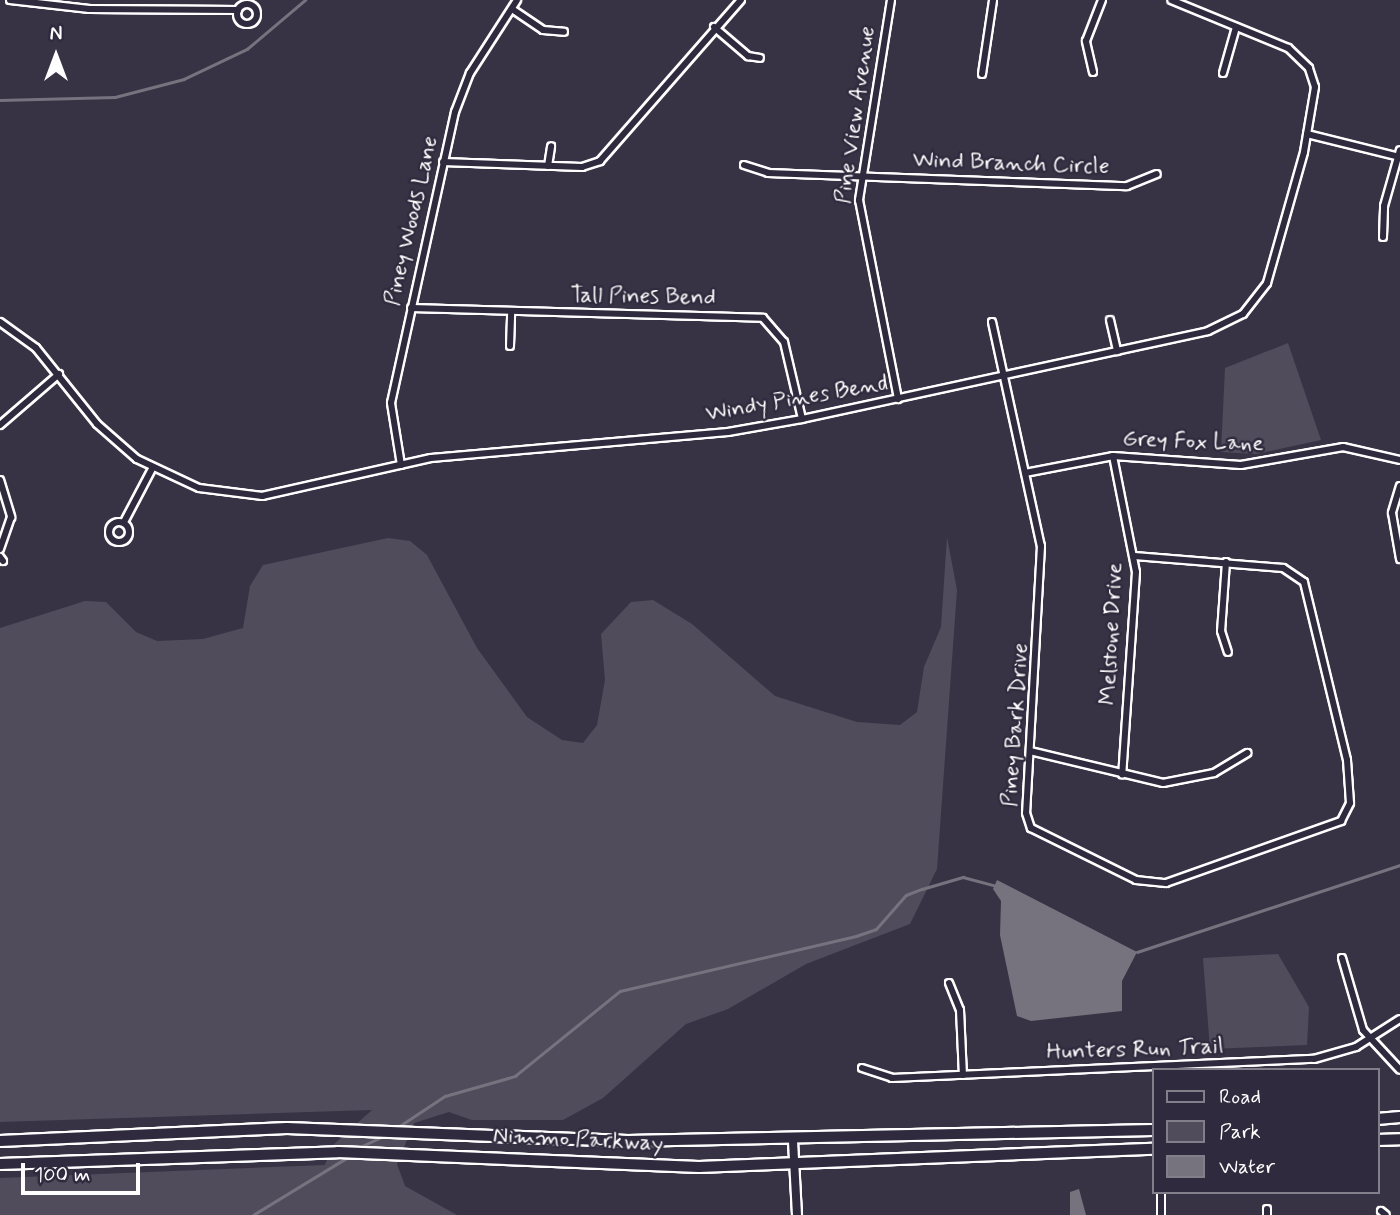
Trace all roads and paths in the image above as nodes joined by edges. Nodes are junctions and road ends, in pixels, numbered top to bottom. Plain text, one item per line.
1 (10, 0) edge
2 (517, 0) edge
3 (741, 0) edge
4 (891, 0) edge
5 (993, 0) edge
6 (1102, 0) edge
7 (1171, 0) edge
8 (512, 9) junction
9 (239, 10) dead end
10 (714, 27) junction
11 (1236, 27) junction
12 (564, 32) dead end
13 (760, 58) dead end
14 (1093, 72) dead end
15 (1223, 73) dead end
16 (982, 74) dead end
17 (1307, 134) junction
18 (551, 146) dead end
19 (1399, 155) edge
20 (443, 162) junction
21 (744, 165) dead end
22 (548, 166) junction
23 (1157, 174) dead end
24 (862, 177) junction
25 (1383, 237) dead end
26 (411, 308) junction
27 (510, 311) junction
28 (1110, 320) dead end
29 (0, 322) edge
30 (992, 322) dead end
31 (510, 346) dead end
32 (1117, 351) junction
33 (59, 374) junction
34 (1004, 375) junction
35 (898, 399) junction
36 (802, 419) junction
37 (0, 425) edge
38 (1113, 456) junction
39 (1400, 460) edge
40 (401, 465) junction
41 (152, 469) junction
42 (1025, 473) junction
43 (0, 480) edge
44 (1400, 486) edge
45 (124, 522) dead end
46 (0, 549) edge
47 (1135, 555) junction
48 (1400, 559) edge
49 (1226, 562) junction
50 (1228, 652) dead end
51 (1030, 751) junction
52 (1247, 754) dead end
53 (1122, 775) junction
54 (1342, 958) dead end
55 (949, 983) dead end
56 (1400, 1019) edge
57 (1369, 1040) junction
58 (862, 1068) dead end
59 (1152, 1068) edge
60 (1153, 1068) edge
61 (1400, 1070) edge
62 (962, 1075) junction
63 (1400, 1118) edge
64 (1379, 1119) edge
65 (1152, 1130) edge
66 (1400, 1139) edge
67 (1379, 1140) edge
68 (0, 1141) edge
69 (793, 1141) junction
70 (1152, 1149) edge
71 (0, 1164) edge
72 (794, 1164) junction
73 (1161, 1194) edge
74 (797, 1215) edge
75 (1161, 1215) edge

1 - 9 street
2 - 8 street, Piney Woods Lane
3 - 10 street
4 - 24 street, Pine View Avenue
5 - 16 street
6 - 14 street
7 - 11 street, Windy Pines Bend
8 - 12 street
8 - 20 street, Piney Woods Lane
10 - 13 street
10 - 22 street
11 - 15 street
11 - 17 street, Windy Pines Bend
17 - 19 street
17 - 32 street, Windy Pines Bend
18 - 22 street
19 - 25 street
20 - 22 street
20 - 26 street, Piney Woods Lane
21 - 24 street, Wind Branch Circle
23 - 24 street, Wind Branch Circle
24 - 35 street, Pine View Avenue
26 - 27 street, Tall Pines Bend
26 - 40 street, Piney Woods Lane
27 - 31 street
27 - 36 street, Tall Pines Bend
28 - 32 street
29 - 33 street, Windy Pines Bend
30 - 34 street, Piney Bark Drive
32 - 34 street, Windy Pines Bend
33 - 37 street
33 - 41 street, Windy Pines Bend
34 - 35 street, Windy Pines Bend
34 - 42 street, Piney Bark Drive
35 - 36 street, Windy Pines Bend
36 - 40 street, Windy Pines Bend
38 - 39 street, Grey Fox Lane
38 - 42 street, Grey Fox Lane
38 - 47 street, Melstone Drive
40 - 41 street, Windy Pines Bend
41 - 45 street
42 - 51 street, Piney Bark Drive
43 - 46 street
44 - 48 street
47 - 49 street, Piney Bark Drive
47 - 53 street, Melstone Drive
49 - 50 street
49 - 51 street, Piney Bark Drive
51 - 53 street
52 - 53 street
54 - 57 street
55 - 62 street
56 - 57 street, Hunters Run Trail
57 - 60 street, Hunters Run Trail
57 - 61 street
58 - 62 street, Hunters Run Trail
59 - 62 street, Hunters Run Trail
63 - 64 highway
65 - 69 highway, Nimmo Parkway
66 - 67 highway
68 - 69 highway, Nimmo Parkway
69 - 72 street
70 - 72 highway, Nimmo Parkway
71 - 72 highway, Nimmo Parkway
72 - 74 street
73 - 75 street

